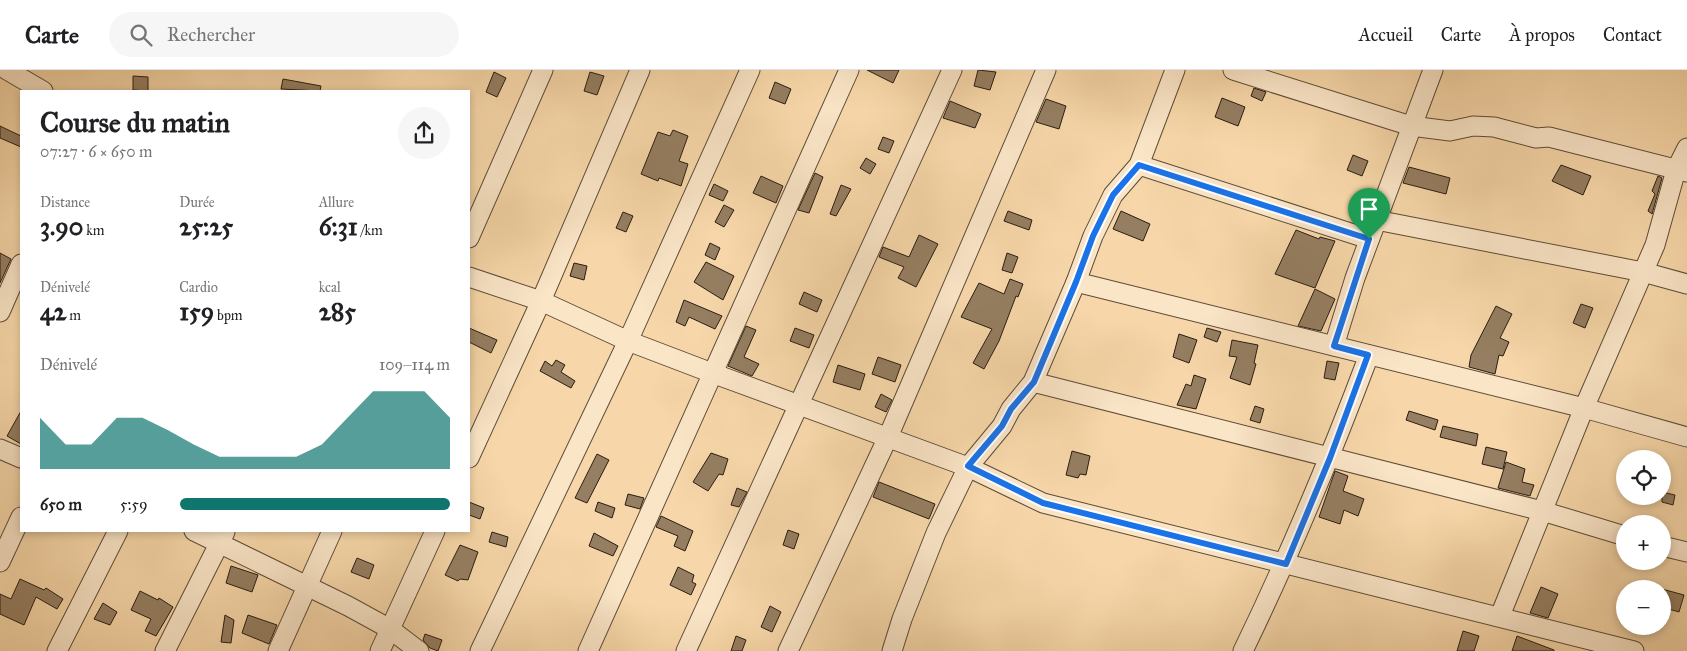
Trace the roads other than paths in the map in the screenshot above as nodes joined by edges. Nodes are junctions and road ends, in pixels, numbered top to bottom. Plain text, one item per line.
1 (6, 70) edge
2 (543, 70) edge
3 (640, 70) edge
4 (750, 70) edge
5 (849, 70) edge
6 (952, 70) edge
7 (1046, 70) edge
8 (1175, 70) edge
9 (1233, 70) edge
10 (1433, 70) edge
11 (0, 81) edge
12 (41, 90) edge
13 (1411, 126) junction
14 (1687, 148) edge
15 (1139, 165) junction
16 (1681, 171) edge
17 (1376, 220) junction
18 (470, 236) edge
19 (1369, 239) junction
20 (20, 266) edge
21 (1643, 272) junction
22 (470, 277) edge
23 (1076, 282) junction
24 (1687, 284) edge
25 (541, 301) junction
26 (0, 312) edge
27 (628, 340) junction
28 (1334, 346) junction
29 (1368, 355) junction
30 (712, 373) junction
31 (1034, 382) junction
32 (797, 406) junction
33 (1584, 408) junction
34 (888, 437) junction
35 (1687, 437) edge
36 (0, 449) edge
37 (470, 456) edge
38 (20, 458) edge
39 (1330, 458) junction
40 (968, 466) junction
41 (1542, 511) junction
42 (20, 519) edge
43 (117, 532) edge
44 (199, 532) edge
45 (332, 532) edge
46 (435, 532) edge
47 (1616, 533) edge
48 (223, 537) edge
49 (1671, 548) edge
50 (1687, 552) edge
51 (0, 562) edge
52 (1286, 564) junction
53 (307, 586) junction
54 (1500, 616) junction
55 (390, 629) junction
56 (57, 651) edge
57 (165, 651) edge
58 (278, 651) edge
59 (380, 651) edge
60 (419, 651) edge
61 (480, 651) edge
62 (588, 651) edge
63 (686, 651) edge
64 (788, 651) edge
65 (892, 651) edge
66 (1243, 651) edge
67 (1634, 651) edge

1 - 11 street
1 - 12 street
2 - 18 street
3 - 25 street
4 - 27 street
5 - 30 street
6 - 32 street
7 - 34 street
8 - 15 street
9 - 13 street
10 - 13 street
13 - 16 street
13 - 17 street
14 - 16 street
15 - 19 street
15 - 23 street
16 - 21 street
17 - 19 street
17 - 21 street
19 - 28 street
20 - 26 street
21 - 24 street
21 - 33 street
22 - 25 street
23 - 28 street
23 - 31 street
25 - 27 street
25 - 37 street
27 - 30 street
27 - 61 street
28 - 29 street
29 - 33 street
29 - 39 street
30 - 32 street
30 - 62 street
31 - 39 street
31 - 40 street
32 - 34 street
32 - 63 street
33 - 35 street
33 - 41 street
34 - 40 street
34 - 64 street
36 - 38 street
39 - 41 street
39 - 52 street
40 - 52 street
40 - 65 street
41 - 47 street
41 - 54 street
42 - 51 street
43 - 56 street
44 - 48 street
45 - 53 street
46 - 55 street
48 - 53 street
48 - 57 street
49 - 50 street
52 - 54 street
52 - 66 street
53 - 55 street
53 - 58 street
54 - 67 street
55 - 59 street
55 - 60 street

